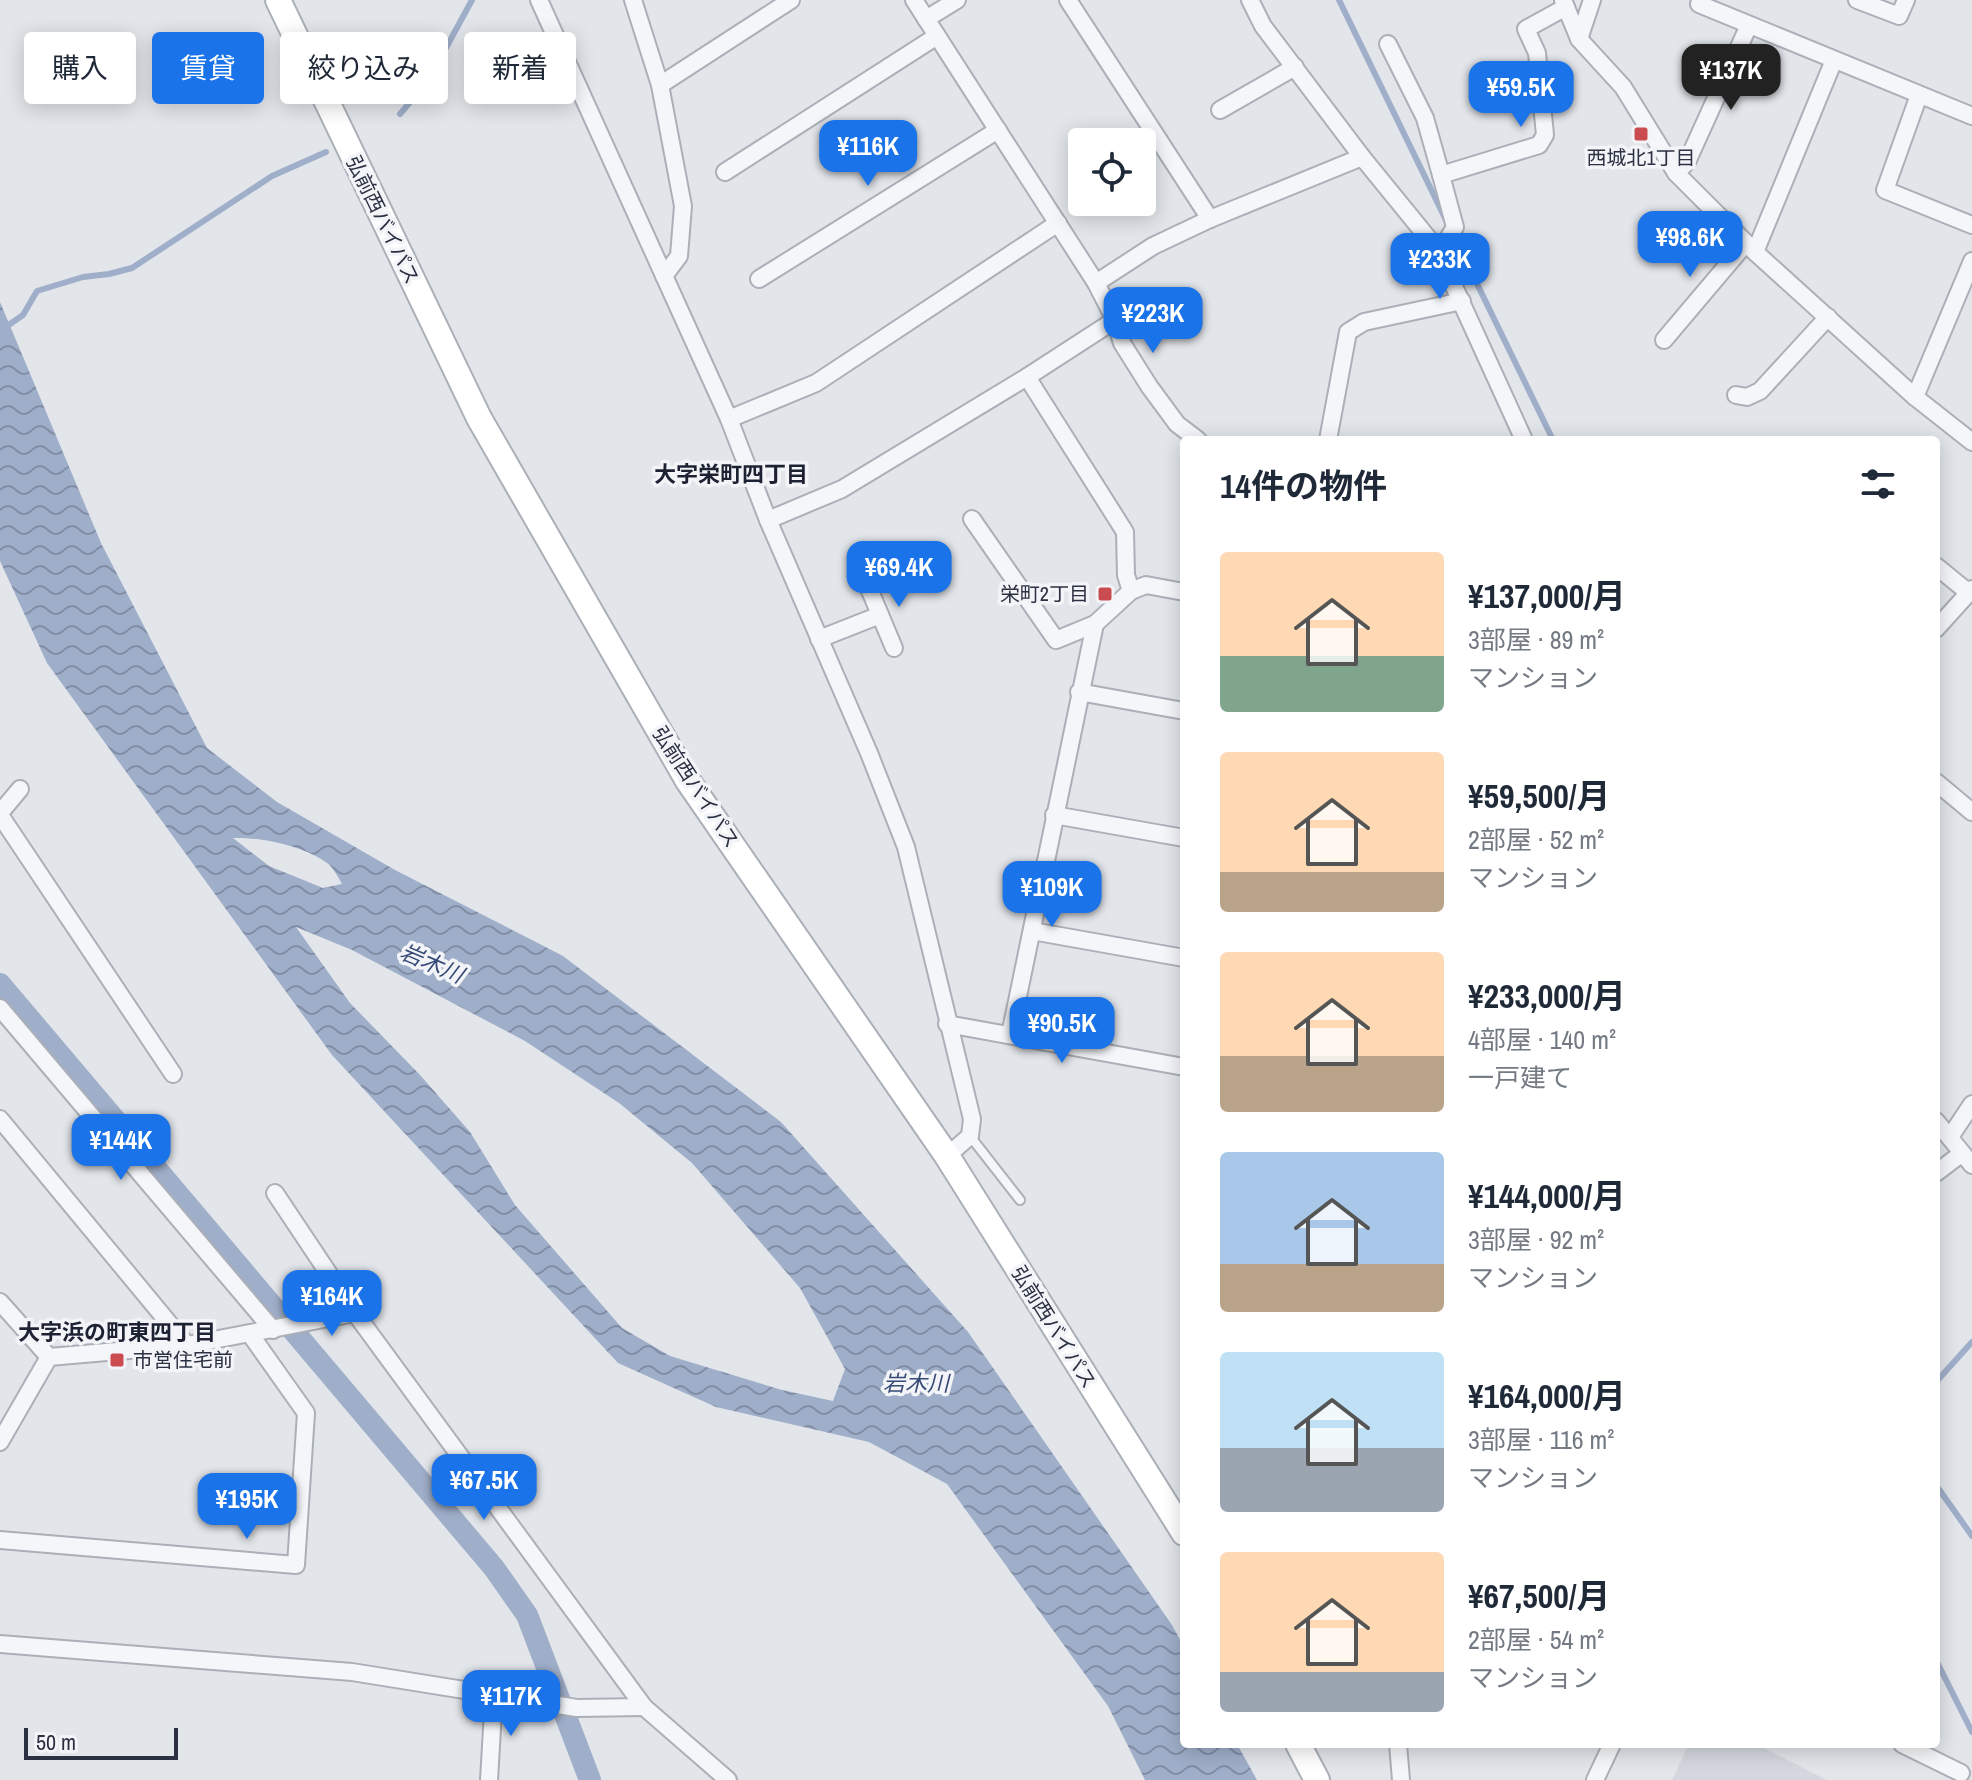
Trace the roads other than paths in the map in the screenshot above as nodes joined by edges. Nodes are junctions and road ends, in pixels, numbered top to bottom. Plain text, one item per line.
1 (278, 0) edge
2 (539, 0) edge
3 (633, 0) edge
4 (791, 0) edge
5 (914, 0) edge
6 (957, 0) edge
7 (1068, 0) edge
8 (1250, 0) edge
9 (1592, 0) edge
10 (1857, 0) edge
11 (1906, 0) edge
12 (1564, 3) edge
13 (1699, 4) dead end
14 (926, 19) junction
15 (1749, 25) junction
16 (937, 36) junction
17 (1579, 39) junction
18 (1388, 44) dead end
19 (1834, 60) junction
20 (1295, 67) junction
21 (660, 85) junction
22 (1919, 95) junction
23 (1220, 110) dead end
24 (1972, 116) edge
25 (998, 130) junction
26 (1362, 157) junction
27 (725, 172) dead end
28 (1676, 173) junction
29 (1441, 175) junction
30 (1210, 219) junction
31 (1058, 223) junction
32 (1972, 225) edge
33 (1441, 245) junction
34 (1751, 247) junction
35 (1972, 261) edge
36 (664, 276) junction
37 (759, 279) dead end
38 (1096, 283) junction
39 (1462, 301) junction
40 (1828, 317) junction
41 (1115, 320) junction
42 (1664, 340) dead end
43 (1027, 377) junction
44 (1736, 395) dead end
45 (1915, 397) junction
46 (729, 419) junction
47 (1193, 436) edge
48 (1329, 436) edge
49 (1522, 436) edge
50 (1972, 442) edge
51 (972, 519) dead end
52 (768, 520) junction
53 (1940, 569) edge
54 (868, 586) dead end
55 (1131, 591) junction
56 (1180, 591) edge
57 (1970, 591) edge
58 (880, 615) junction
59 (1095, 624) junction
60 (1940, 625) edge
61 (819, 639) junction
62 (894, 648) dead end
63 (1079, 692) junction
64 (1180, 710) edge
65 (1940, 785) edge
66 (20, 789) dead end
67 (1972, 812) edge
68 (0, 814) edge
69 (1054, 815) junction
70 (1180, 837) edge
71 (1032, 931) junction
72 (1180, 957) edge
73 (0, 1008) edge
74 (947, 1024) junction
75 (1010, 1035) junction
76 (1180, 1066) edge
77 (173, 1074) dead end
78 (1972, 1104) edge
79 (0, 1119) edge
80 (1940, 1126) edge
81 (970, 1136) junction
82 (1950, 1137) junction
83 (947, 1156) junction
84 (1966, 1160) edge
85 (1940, 1171) edge
86 (275, 1193) dead end
87 (1020, 1200) dead end
88 (0, 1302) edge
89 (355, 1313) junction
90 (277, 1329) junction
91 (250, 1334) junction
92 (187, 1345) junction
93 (49, 1357) junction
94 (0, 1442) edge
95 (1180, 1527) edge
96 (0, 1540) edge
97 (0, 1644) edge
98 (494, 1694) junction
99 (644, 1707) junction
100 (1300, 1748) edge
101 (1398, 1748) edge
102 (1610, 1748) edge
103 (1910, 1748) edge
104 (1961, 1773) dead end
105 (489, 1780) edge
106 (728, 1780) edge
107 (1317, 1780) edge
108 (1401, 1780) edge
109 (1595, 1780) edge

1 - 83 street, 弘前西バイパス
2 - 36 street
3 - 21 street
4 - 21 street
5 - 14 street
6 - 14 street
7 - 30 street
8 - 20 street
9 - 17 street
10 - 11 street
12 - 17 street
12 - 29 street
13 - 15 street
14 - 16 street
15 - 19 street
15 - 28 street
16 - 25 street
16 - 27 street
17 - 28 street
18 - 29 street
19 - 22 street
19 - 34 street
20 - 23 street
20 - 26 street
21 - 36 street
22 - 24 street
22 - 32 street
25 - 31 street
25 - 37 street
26 - 30 street
26 - 33 street
28 - 34 street
29 - 33 street
30 - 38 street
31 - 38 street
31 - 46 street
33 - 39 street
34 - 40 street
34 - 42 street
35 - 45 street
36 - 46 street
38 - 41 street
39 - 48 street
39 - 49 street
40 - 44 street
40 - 45 street
41 - 43 street
41 - 47 street
43 - 52 street
43 - 55 street
45 - 50 street
46 - 52 street
51 - 59 street
52 - 61 street
53 - 57 street
54 - 58 street
55 - 56 street
55 - 59 street
57 - 60 street
58 - 61 street
58 - 62 street
59 - 63 street
61 - 74 street
63 - 64 street
63 - 69 street
65 - 67 street
66 - 68 street
68 - 77 street
69 - 70 street
69 - 71 street
71 - 72 street
71 - 75 street
73 - 90 street
74 - 75 street
74 - 81 street
75 - 76 street
78 - 82 street
79 - 92 street
80 - 82 street
81 - 83 street
81 - 87 lane
82 - 84 street
83 - 95 street, 弘前西バイパス
84 - 85 street
86 - 89 street
88 - 93 street
89 - 90 street
89 - 99 street
90 - 91 street
91 - 92 street
91 - 96 street
92 - 93 street
93 - 94 street
97 - 98 street
98 - 99 street
98 - 105 street
99 - 106 street
100 - 107 street
101 - 108 street
102 - 109 street
103 - 104 street

